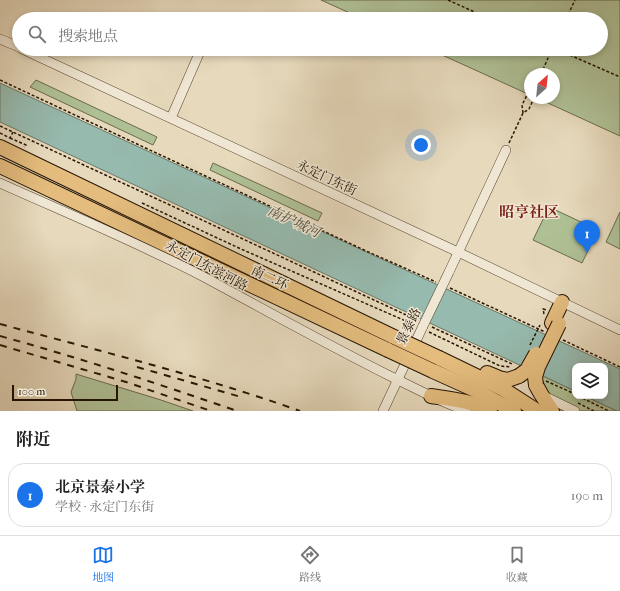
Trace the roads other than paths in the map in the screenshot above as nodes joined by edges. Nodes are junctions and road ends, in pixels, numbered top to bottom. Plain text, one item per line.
1 (0, 38) edge
2 (12, 44) edge
3 (37, 56) edge
4 (198, 56) edge
5 (171, 118) junction
6 (0, 147) edge
7 (506, 150) road end
8 (0, 166) edge
9 (0, 183) edge
10 (458, 252) junction
11 (565, 304) junction
12 (550, 326) junction
13 (620, 330) edge
14 (439, 358) junction
15 (397, 379) junction
16 (539, 386) junction
17 (431, 396) junction
18 (577, 407) edge
19 (382, 411) edge
20 (467, 411) edge
21 (490, 411) edge
22 (514, 411) edge
23 (537, 411) edge
24 (552, 411) edge

1 - 2 street
3 - 5 street, 永定门东街
4 - 5 street
5 - 10 street, 永定门东街
6 - 14 highway, 南二环, bridge
7 - 10 street, 景泰路
8 - 22 highway, 南二环, bridge
9 - 15 street, 永定门东滨河路
10 - 11 street, 永定门东街
10 - 15 street, 景泰路, bridge
11 - 12 highway
11 - 13 street, 永定门东街
12 - 14 highway, bridge
12 - 16 highway, bridge
14 - 23 highway, 南二环
15 - 17 street, 永定门东滨河路
15 - 19 street, 景泰路
16 - 18 street
16 - 24 highway
17 - 20 street
17 - 21 highway

